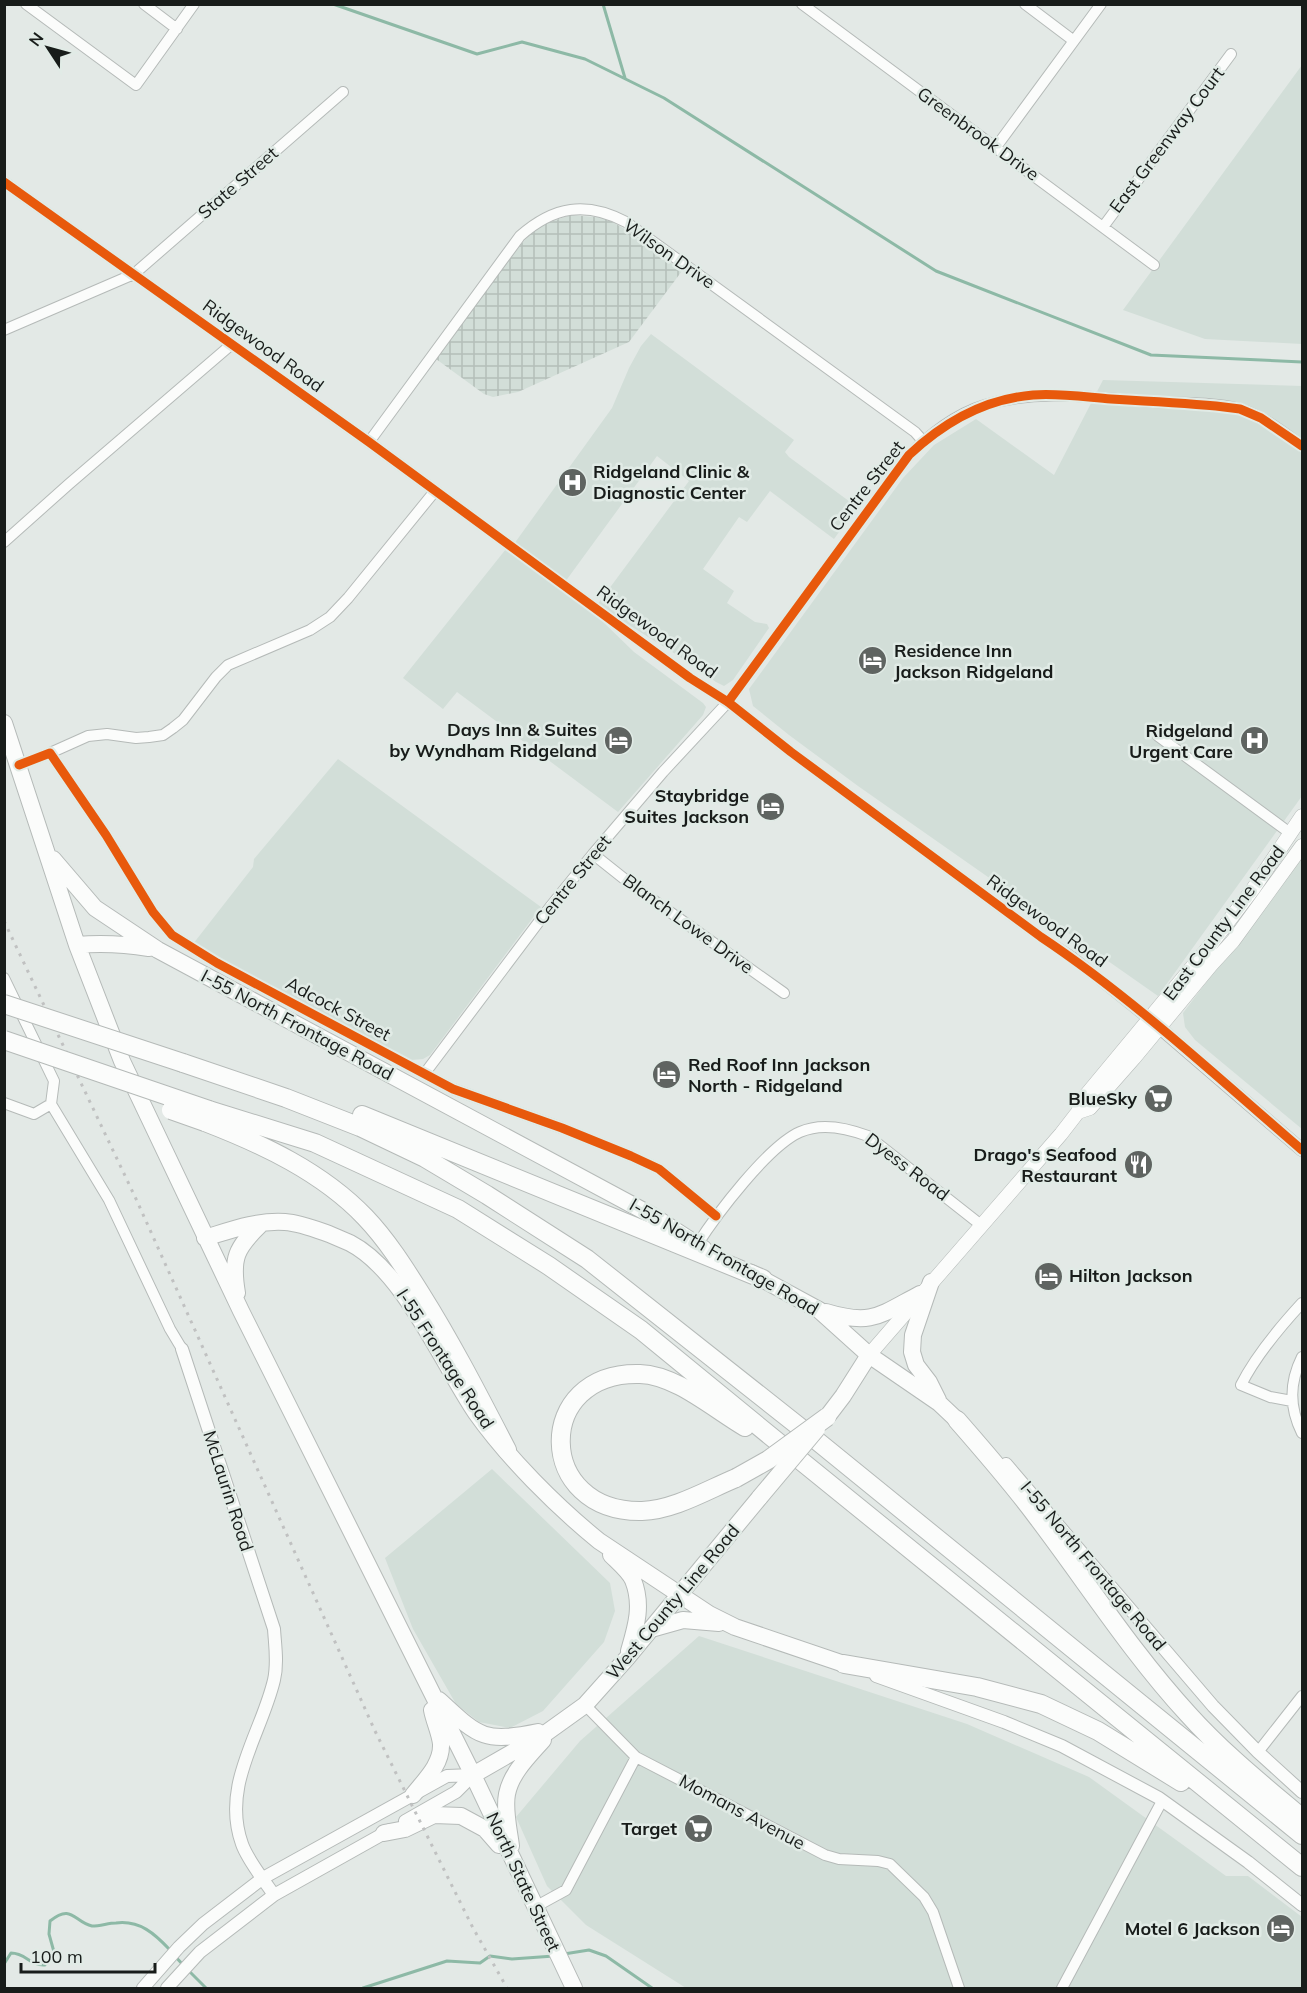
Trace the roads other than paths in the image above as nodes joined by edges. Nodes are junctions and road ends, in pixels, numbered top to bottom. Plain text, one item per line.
1 (26, 4) edge
2 (144, 4) edge
3 (194, 4) edge
4 (802, 4) edge
5 (1025, 4) edge
6 (1101, 4) edge
7 (177, 29) junction
8 (1074, 41) junction
9 (1231, 54) dead end
10 (343, 92) dead end
11 (996, 147) junction
12 (4, 182) edge
13 (1103, 227) junction
14 (1154, 265) dead end
15 (134, 274) junction
16 (4, 330) edge
17 (232, 344) junction
18 (923, 441) junction
19 (369, 442) junction
20 (1302, 446) edge
21 (435, 491) junction
22 (4, 542) edge
23 (728, 702) junction
24 (4, 723) edge
25 (1158, 736) dead end
26 (50, 753) junction
27 (20, 765) junction
28 (1302, 816) edge
29 (1290, 833) junction
30 (1302, 846) edge
31 (46, 852) junction
32 (593, 854) junction
33 (76, 945) junction
34 (158, 950) junction
35 (4, 978) edge
36 (784, 993) dead end
37 (4, 1004) edge
38 (1155, 1024) junction
39 (4, 1040) edge
40 (188, 1064) junction
41 (425, 1073) junction
42 (4, 1104) edge
43 (51, 1104) junction
44 (207, 1116) junction
45 (1302, 1150) edge
46 (716, 1216) junction
47 (261, 1224) junction
48 (981, 1225) junction
49 (206, 1238) junction
50 (697, 1245) junction
51 (763, 1279) junction
52 (926, 1288) junction
53 (1302, 1303) edge
54 (819, 1310) junction
55 (241, 1311) junction
56 (182, 1350) joint
57 (870, 1354) junction
58 (1302, 1357) edge
59 (843, 1396) joint
60 (1292, 1401) junction
61 (939, 1403) junction
62 (827, 1417) junction
63 (957, 1419) junction
64 (1302, 1433) edge
65 (778, 1443) junction
66 (507, 1450) junction
67 (599, 1541) junction
68 (681, 1594) junction
69 (735, 1627) junction
70 (651, 1629) junction
71 (627, 1658) junction
72 (844, 1664) junction
73 (430, 1692) junction
74 (1302, 1696) edge
75 (585, 1705) junction
76 (554, 1728) junction
77 (1258, 1752) junction
78 (636, 1757) junction
79 (473, 1775) junction
80 (1302, 1792) edge
81 (413, 1795) junction
82 (1162, 1800) junction
83 (1302, 1818) edge
84 (384, 1833) junction
85 (1302, 1835) edge
86 (513, 1862) junction
87 (1302, 1868) edge
88 (263, 1878) junction
89 (274, 1896) junction
90 (1302, 1905) edge
91 (535, 1907) junction
92 (570, 1981) edge
93 (145, 1986) edge
94 (167, 1989) edge
95 (959, 1989) edge
96 (1062, 1989) edge

1 - 7 street
2 - 7 street
3 - 7 street
4 - 11 street, Greenbrook Drive
5 - 8 street
6 - 8 street
8 - 11 street
9 - 13 street, East Greenway Court
10 - 15 street, State Street
11 - 13 street, Greenbrook Drive
12 - 15 street, Ridgewood Road
13 - 14 street, Greenbrook Drive
15 - 16 street, State Street
15 - 17 street, Ridgewood Road
17 - 19 street, Ridgewood Road
17 - 22 street
18 - 19 street, Wilson Drive
18 - 20 street, Centre Street
18 - 23 street, Centre Street
19 - 21 street, Ridgewood Road
21 - 23 street, Ridgewood Road
21 - 26 street
23 - 32 street, Centre Street
23 - 38 street, Ridgewood Road
24 - 27 main road
25 - 29 street
26 - 27 street
26 - 41 street, Adcock Street
27 - 31 main road
28 - 29 main road, East County Line Road
29 - 38 main road, East County Line Road
30 - 38 main road, East County Line Road
31 - 33 main road
31 - 34 main road, I-55 North Frontage Road
32 - 36 street, Blanch Lowe Drive
32 - 41 street, Centre Street
33 - 34 main road
33 - 49 main road
34 - 50 main road, I-55 North Frontage Road
35 - 43 street
37 - 40 highway, bridge
38 - 45 street, Ridgewood Road
38 - 48 main road, East County Line Road
39 - 44 highway, bridge
40 - 51 highway
40 - 85 highway
41 - 46 street, Adcock Street
42 - 43 street
43 - 56 street, McLaurin Road
44 - 65 highway
44 - 66 highway
46 - 48 street, Dyess Road
46 - 50 street, Dyess Road
47 - 49 main road, I-55 Frontage Road
47 - 55 main road
47 - 66 main road, I-55 Frontage Road
48 - 52 main road, East County Line Road
49 - 55 main road
50 - 51 main road, I-55 North Frontage Road
51 - 54 main road, I-55 North Frontage Road
52 - 54 main road
52 - 57 main road, East County Line Road
52 - 61 main road
53 - 60 street
54 - 57 main road, I-55 North Frontage Road
55 - 73 main road, North State Street
56 - 88 street, McLaurin Road
57 - 59 main road, East County Line Road
57 - 61 main road, I-55 North Frontage Road
58 - 60 street
59 - 62 main road, West County Line Road
60 - 64 street
61 - 63 main road, I-55 North Frontage Road
62 - 65 highway, bridge
62 - 68 main road, West County Line Road, bridge
63 - 77 street, I-55 North Frontage Road
63 - 83 highway
65 - 87 highway
66 - 67 main road, I-55 Frontage Road
67 - 68 main road, I-55 Frontage Road
67 - 71 main road
68 - 69 main road, I-55 Frontage Road
68 - 70 main road, West County Line Road
69 - 70 main road
69 - 72 main road
70 - 71 main road, West County Line Road
71 - 75 main road, West County Line Road
72 - 82 street
72 - 87 highway
73 - 76 main road
73 - 79 main road, North State Street
73 - 81 main road
74 - 77 street
75 - 76 main road, West County Line Road
75 - 78 street, Momans Avenue
76 - 79 main road, West County Line Road
76 - 86 main road
77 - 80 street, I-55 North Frontage Road
78 - 91 street
78 - 95 street, Momans Avenue
79 - 81 street, West County Line Road
79 - 84 street, West County Line Road
79 - 86 main road, North State Street
81 - 88 street, West County Line Road
82 - 90 street
82 - 96 street
84 - 86 main road
84 - 89 street, West County Line Road
86 - 91 main road, North State Street
88 - 89 street, McLaurin Road
88 - 93 street, West County Line Road
89 - 94 street, West County Line Road
91 - 92 main road, North State Street

